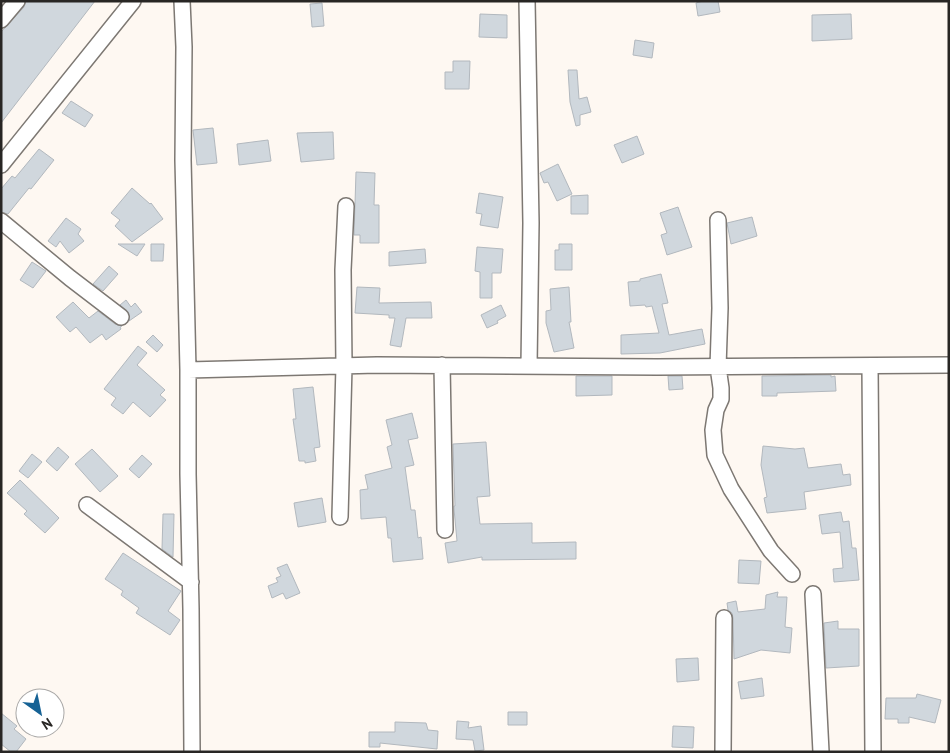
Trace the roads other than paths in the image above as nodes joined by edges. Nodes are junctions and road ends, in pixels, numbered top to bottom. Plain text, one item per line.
1 (16, 1) edge
2 (133, 1) edge
3 (182, 1) edge
4 (527, 1) edge
5 (1, 20) edge
6 (1, 164) edge
7 (346, 206) dead end
8 (718, 220) dead end
9 (1, 221) edge
10 (121, 317) dead end
11 (949, 365) edge
12 (344, 366) junction
13 (442, 366) junction
14 (529, 366) junction
15 (718, 366) junction
16 (870, 366) junction
17 (188, 370) junction
18 (86, 505) dead end
19 (340, 517) dead end
20 (445, 530) dead end
21 (792, 574) dead end
22 (191, 582) junction
23 (813, 594) dead end
24 (724, 618) dead end
25 (192, 752) edge
26 (723, 752) edge
27 (820, 752) edge
28 (872, 752) edge

1 - 5 street
2 - 6 street
3 - 17 street
4 - 14 street
7 - 12 street
8 - 15 street
9 - 10 street
11 - 16 street
12 - 13 street
12 - 17 street
12 - 19 street
13 - 14 street
13 - 20 street
14 - 15 street
15 - 16 street
15 - 21 street
16 - 28 street
17 - 22 street
18 - 22 street
22 - 25 street
23 - 27 street
24 - 26 street

